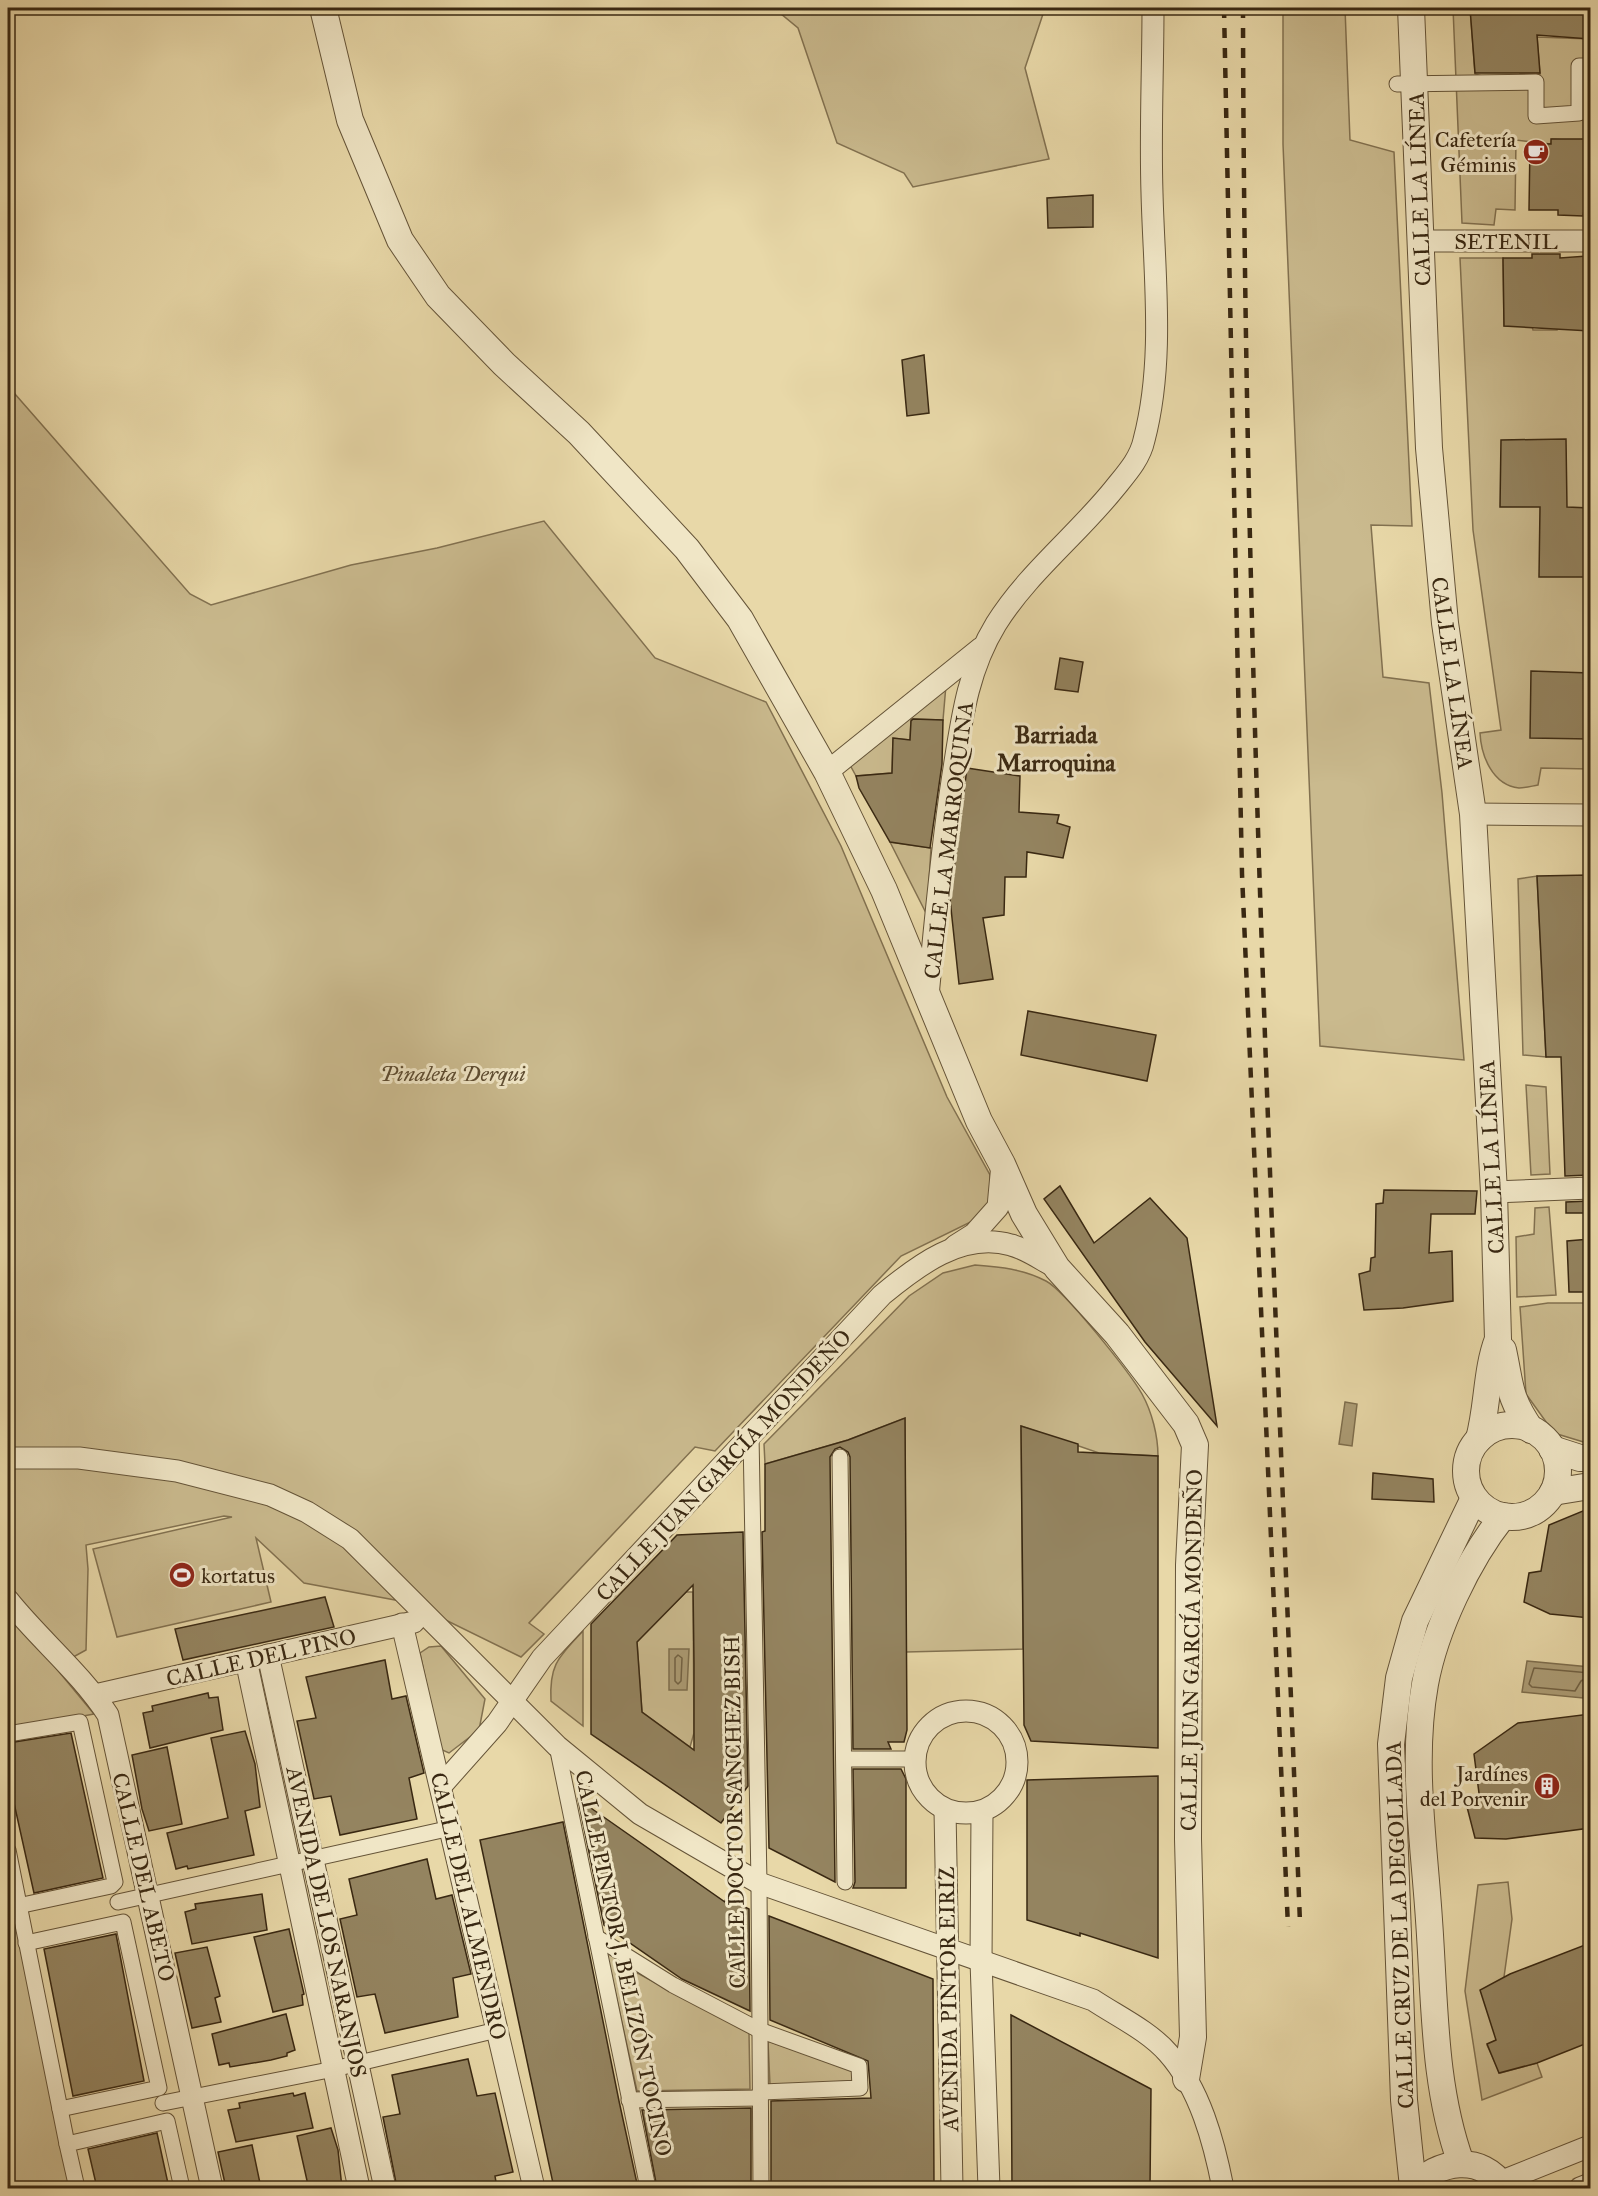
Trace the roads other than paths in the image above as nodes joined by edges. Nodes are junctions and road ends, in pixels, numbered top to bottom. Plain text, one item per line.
1 (323, 8) edge
2 (1153, 8) edge
3 (1411, 8) edge
4 (1590, 66) edge
5 (1406, 83) junction
6 (1421, 241) junction
7 (1590, 241) edge
8 (984, 646) junction
9 (827, 772) junction
10 (1473, 814) junction
11 (1590, 815) edge
12 (927, 998) junction
13 (1002, 1164) junction
14 (1590, 1188) edge
15 (1494, 1192) junction
16 (1024, 1214) junction
17 (987, 1219) junction
18 (1011, 1245) junction
19 (952, 1248) junction
20 (1057, 1268) junction
21 (1498, 1339) junction
22 (1531, 1430) junction
23 (751, 1435) junction
24 (1479, 1439) junction
25 (1552, 1449) junction
26 (840, 1457) dead end
27 (8, 1458) edge
28 (1590, 1458) edge
29 (1590, 1486) edge
30 (1552, 1492) junction
31 (1474, 1498) junction
32 (1503, 1516) junction
33 (8, 1600) edge
34 (426, 1619) junction
35 (402, 1624) junction
36 (268, 1655) junction
37 (246, 1660) junction
38 (95, 1695) junction
39 (512, 1702) junction
40 (8, 1734) edge
41 (557, 1746) junction
42 (844, 1759) junction
43 (914, 1759) junction
44 (441, 1786) junction
45 (945, 1810) junction
46 (982, 1812) junction
47 (451, 1828) junction
48 (8, 1850) edge
49 (314, 1858) junction
50 (291, 1863) junction
51 (115, 1882) junction
52 (845, 1882) dead end
53 (759, 1883) junction
54 (147, 1894) junction
55 (118, 1902) junction
56 (18, 1906) junction
57 (123, 1923) junction
58 (596, 1937) junction
59 (26, 1942) junction
60 (945, 1948) junction
61 (981, 1961) junction
62 (497, 2030) junction
63 (759, 2030) junction
64 (357, 2063) junction
65 (334, 2069) junction
66 (1186, 2079) junction
67 (159, 2088) junction
68 (760, 2095) junction
69 (193, 2098) junction
70 (629, 2100) junction
71 (163, 2103) junction
72 (60, 2109) junction
73 (167, 2121) junction
74 (67, 2144) junction
75 (1590, 2146) edge
76 (1461, 2163) junction
77 (1590, 2184) edge
78 (1502, 2185) edge
79 (77, 2188) edge
80 (182, 2188) edge
81 (213, 2188) edge
82 (359, 2188) edge
83 (385, 2188) edge
84 (534, 2188) edge
85 (648, 2188) edge
86 (761, 2188) edge
87 (952, 2188) edge
88 (989, 2188) edge
89 (1223, 2188) edge
90 (1413, 2188) edge
91 (1580, 2188) edge

1 - 9 street, CALLE JUAN GARCÍA MONDEÑO
2 - 8 street, CALLE LA MARROQUINA
3 - 5 street, CALLE LA LÍNEA
4 - 5 street
5 - 6 street, CALLE LA LÍNEA
6 - 7 street, SETENIL
6 - 10 street, CALLE LA LÍNEA
8 - 9 street
8 - 12 street, CALLE LA MARROQUINA
9 - 12 street, CALLE JUAN GARCÍA MONDEÑO
10 - 11 street
10 - 15 street, CALLE LA LÍNEA
12 - 13 street, CALLE JUAN GARCÍA MONDEÑO
13 - 16 street, CALLE JUAN GARCÍA MONDEÑO
13 - 17 street
14 - 15 street
15 - 21 street, CALLE LA LÍNEA
16 - 17 street
16 - 18 street
16 - 20 street, CALLE JUAN GARCÍA MONDEÑO
17 - 19 street
18 - 19 street, CALLE JUAN GARCÍA MONDEÑO
18 - 20 street, CALLE JUAN GARCÍA MONDEÑO
19 - 23 street, CALLE JUAN GARCÍA MONDEÑO
20 - 66 street, CALLE JUAN GARCÍA MONDEÑO
21 - 22 street, CALLE LA LÍNEA
21 - 24 street, CALLE LA LÍNEA
22 - 24 street
22 - 25 street
23 - 39 street, CALLE JUAN GARCÍA MONDEÑO
23 - 53 street, CALLE DOCTOR SANCHEZ BISH
24 - 31 street
25 - 28 street
25 - 30 street
26 - 42 street
27 - 34 street
29 - 30 street
30 - 32 street
31 - 32 street
31 - 90 street, CALLE CRUZ DE LA DEGOLLADA
32 - 76 street, CALLE CRUZ DE LA DEGOLLADA
33 - 38 street, CALLE DEL ABETO
34 - 35 street, CALLE DEL PINO
34 - 39 street
35 - 36 street, CALLE DEL PINO
35 - 44 street, CALLE DEL ALMENDRO
36 - 37 street, CALLE DEL PINO
36 - 49 street, AVENIDA DE LOS NARANJOS
37 - 38 street, CALLE DEL PINO
37 - 50 street, AVENIDA DE LOS NARANJOS
38 - 54 street, CALLE DEL ABETO
39 - 41 street
39 - 44 street, CALLE JUAN GARCÍA MONDEÑO
40 - 51 street
41 - 53 street
41 - 58 street, CALLE PINTOR J. BELIZÓN TOCINO
42 - 43 street
42 - 52 street
43 - 45 street
43 - 46 street
44 - 47 street, CALLE DEL ALMENDRO
45 - 46 street
45 - 60 street, AVENIDA PINTOR EIRIZ
46 - 61 street, AVENIDA PINTOR EIRIZ
47 - 49 street
47 - 62 street, CALLE DEL ALMENDRO
48 - 56 street
49 - 50 street
49 - 64 street, AVENIDA DE LOS NARANJOS
50 - 54 street
50 - 65 street, AVENIDA DE LOS NARANJOS
51 - 55 street
51 - 56 street
53 - 60 street
53 - 63 street, CALLE DOCTOR SANCHEZ BISH
54 - 55 street
54 - 69 street, CALLE DEL ABETO
55 - 57 street
56 - 59 street
57 - 59 street
57 - 67 street
58 - 63 street
58 - 70 street, CALLE PINTOR J. BELIZÓN TOCINO
59 - 72 street
60 - 61 street
60 - 87 street, AVENIDA PINTOR EIRIZ
61 - 66 street
61 - 88 street, AVENIDA PINTOR EIRIZ
62 - 64 street
62 - 84 street, CALLE DEL ALMENDRO
63 - 68 street, CALLE DOCTOR SANCHEZ BISH
63 - 68 street
64 - 65 street
64 - 83 street, AVENIDA DE LOS NARANJOS
65 - 69 street
65 - 82 street, AVENIDA DE LOS NARANJOS
66 - 89 street
67 - 71 street
67 - 72 street
68 - 70 street
68 - 86 street, CALLE DOCTOR SANCHEZ BISH
69 - 71 street
69 - 81 street, CALLE DEL ABETO
70 - 85 street, CALLE PINTOR J. BELIZÓN TOCINO
71 - 73 street
72 - 74 street
73 - 74 street
73 - 80 street
74 - 79 street
75 - 78 street
76 - 78 street
76 - 90 street
77 - 91 street

